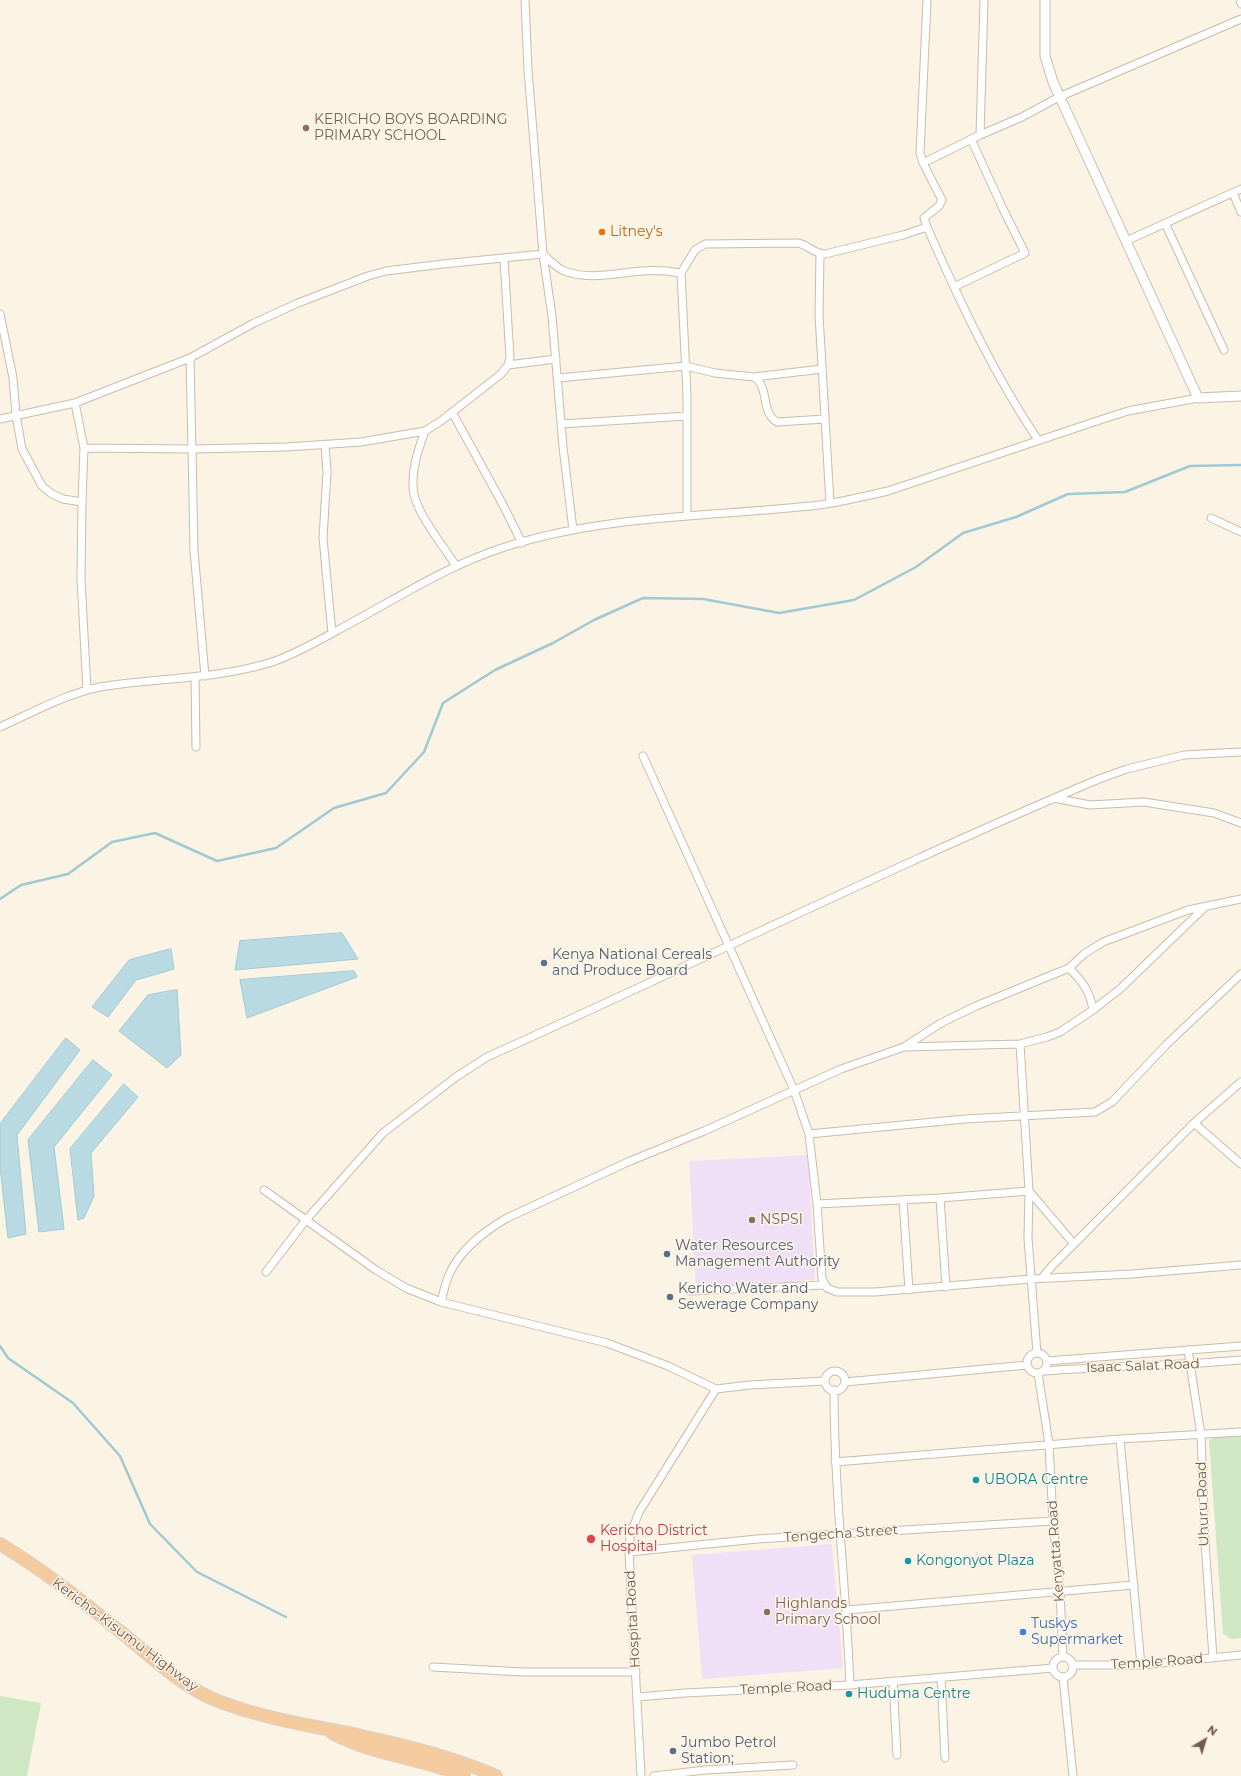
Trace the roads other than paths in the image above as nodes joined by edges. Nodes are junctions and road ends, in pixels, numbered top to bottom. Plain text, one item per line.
1 (525, 0) edge
2 (927, 0) edge
3 (984, 0) edge
4 (1045, 0) edge
5 (1240, 0) edge
6 (1241, 4) edge
7 (1241, 19) edge
8 (1060, 97) junction
9 (980, 135) junction
10 (971, 139) junction
11 (922, 163) junction
12 (1241, 189) edge
13 (1232, 193) junction
14 (1241, 212) edge
15 (1165, 223) junction
16 (927, 227) junction
17 (1126, 241) junction
18 (543, 254) junction
19 (820, 254) junction
20 (504, 259) junction
21 (682, 273) junction
22 (954, 287) junction
23 (0, 314) edge
24 (1224, 350) dead end
25 (190, 358) junction
26 (556, 359) junction
27 (508, 365) junction
28 (686, 366) junction
29 (822, 369) junction
30 (754, 377) junction
31 (558, 378) junction
32 (1241, 396) edge
33 (1198, 398) junction
34 (76, 403) junction
35 (452, 412) junction
36 (16, 415) junction
37 (687, 416) junction
38 (0, 419) edge
39 (825, 419) junction
40 (561, 424) junction
41 (425, 431) junction
42 (1038, 440) junction
43 (325, 445) junction
44 (84, 448) junction
45 (192, 449) junction
46 (82, 502) junction
47 (830, 503) junction
48 (687, 515) junction
49 (1211, 518) dead end
50 (573, 530) junction
51 (1241, 532) edge
52 (522, 542) junction
53 (456, 566) junction
54 (332, 634) junction
55 (204, 676) junction
56 (196, 677) junction
57 (87, 690) junction
58 (0, 727) edge
59 (196, 746) dead end
60 (1241, 752) edge
61 (644, 756) dead end
62 (1054, 798) junction
63 (1241, 823) edge
64 (1241, 899) edge
65 (1205, 907) junction
66 (730, 946) junction
67 (1069, 968) junction
68 (1241, 974) edge
69 (1093, 1010) junction
70 (1020, 1044) junction
71 (904, 1047) junction
72 (1241, 1082) edge
73 (794, 1090) junction
74 (1024, 1116) junction
75 (1194, 1123) junction
76 (809, 1134) junction
77 (1241, 1164) edge
78 (264, 1190) dead end
79 (1029, 1191) junction
80 (940, 1198) junction
81 (903, 1200) junction
82 (817, 1204) junction
83 (305, 1221) junction
84 (1074, 1244) junction
85 (1241, 1264) edge
86 (266, 1272) dead end
87 (1042, 1278) junction
88 (1031, 1279) junction
89 (825, 1285) junction
90 (946, 1287) junction
91 (690, 1290) dead end
92 (909, 1290) junction
93 (441, 1302) junction
94 (1241, 1346) edge
95 (1188, 1350) junction
96 (1037, 1353) junction
97 (1241, 1360) edge
98 (1047, 1361) junction
99 (1190, 1364) junction
100 (1027, 1365) junction
101 (1041, 1372) junction
102 (825, 1381) junction
103 (845, 1382) junction
104 (716, 1389) junction
105 (834, 1390) junction
106 (1241, 1432) edge
107 (1201, 1435) junction
108 (1120, 1439) junction
109 (1049, 1444) junction
110 (835, 1462) junction
111 (1054, 1521) junction
112 (840, 1535) junction
113 (0, 1544) edge
114 (629, 1552) junction
115 (1134, 1585) junction
116 (1060, 1590) junction
117 (847, 1610) junction
118 (1241, 1655) edge
119 (1063, 1657) junction
120 (1213, 1658) junction
121 (1141, 1665) junction
122 (1072, 1666) junction
123 (433, 1667) dead end
124 (1053, 1668) junction
125 (636, 1672) junction
126 (941, 1677) junction
127 (1063, 1677) junction
128 (893, 1681) junction
129 (850, 1685) junction
130 (638, 1697) junction
131 (326, 1730) junction
132 (897, 1755) dead end
133 (945, 1758) dead end
134 (793, 1765) dead end
135 (464, 1776) edge
136 (496, 1776) edge
137 (641, 1776) edge
138 (654, 1776) edge
139 (1072, 1776) edge

1 - 18 street
2 - 11 street
3 - 9 street
4 - 8 street
5 - 6 street
7 - 8 street
8 - 9 street
8 - 17 street
9 - 10 street
10 - 11 street
10 - 22 street
11 - 16 street
12 - 13 street
13 - 14 street
13 - 15 street
15 - 17 street
15 - 24 street
16 - 19 street
16 - 22 street
17 - 33 street
18 - 20 street
18 - 21 street
18 - 26 street
19 - 21 street
19 - 29 street
20 - 25 street
20 - 27 street
21 - 28 street
22 - 42 street
23 - 36 street
25 - 34 street
25 - 45 street
26 - 27 street
26 - 31 street
27 - 35 street
28 - 30 street
28 - 31 street
28 - 37 street
29 - 30 street
29 - 39 street
30 - 39 street
31 - 40 street
32 - 33 street
33 - 42 street
34 - 36 street
34 - 44 street
35 - 41 street
35 - 52 street
36 - 38 street
36 - 46 street
37 - 40 street
37 - 48 street
39 - 47 street
40 - 50 street
41 - 43 street
41 - 53 street
42 - 47 street
43 - 45 street
43 - 54 street
44 - 45 street
44 - 46 street
45 - 55 street
46 - 57 street
47 - 48 street
48 - 50 street
49 - 51 street
50 - 52 street
52 - 53 street
53 - 54 street
54 - 55 street
55 - 56 street
56 - 57 street
56 - 59 street
57 - 58 street
60 - 62 street
61 - 66 street
62 - 63 street
62 - 66 street
64 - 65 street
65 - 67 street
65 - 69 street
66 - 73 street
66 - 83 street
67 - 69 street
67 - 71 street
68 - 74 street
69 - 70 street
70 - 71 street
70 - 74 street
71 - 73 street
72 - 75 street
73 - 76 street
73 - 93 street
74 - 76 street
74 - 79 street
75 - 77 street
75 - 84 street
76 - 82 street
78 - 83 street
79 - 80 street
79 - 84 street
79 - 88 street
80 - 81 street
80 - 90 street
81 - 82 street
81 - 92 street
82 - 89 street
83 - 86 street
83 - 93 street
84 - 87 street
85 - 87 street
87 - 88 street
88 - 90 street
88 - 96 street
89 - 91 street
89 - 92 street
90 - 92 street
93 - 104 street
94 - 95 street
95 - 98 street
95 - 99 street, Uhuru Road
96 - 98 street
96 - 100 street
97 - 99 street, Isaac Salat Road
98 - 101 street
99 - 101 street, Isaac Salat Road
99 - 107 street, Uhuru Road
100 - 101 street
100 - 103 street
101 - 109 street, Kenyatta Road
102 - 103 street
102 - 104 street
102 - 105 street
103 - 105 street
104 - 114 street, Hospital Road
105 - 110 street
106 - 107 street
107 - 108 street
107 - 120 street, Uhuru Road
108 - 109 street
108 - 115 street
109 - 110 street
109 - 111 street, Kenyatta Road
110 - 112 street
111 - 112 street, Tengecha Street
111 - 116 street, Kenyatta Road
112 - 114 street, Tengecha Street
112 - 117 street
113 - 131 highway, Kericho-Kisumu Highway
114 - 125 street, Hospital Road
115 - 116 street
115 - 121 street
116 - 117 street
116 - 119 street, Kenyatta Road
117 - 129 street
118 - 120 street, Temple Road
119 - 122 street
119 - 124 street
120 - 121 street, Temple Road
121 - 122 street, Temple Road
122 - 127 street
123 - 125 street
124 - 126 street, Temple Road
124 - 127 street
125 - 130 street, Hospital Road
126 - 128 street, Temple Road
126 - 133 street
127 - 139 street
128 - 129 street, Temple Road
128 - 132 street
129 - 130 street, Temple Road
130 - 137 street, Hospital Road
131 - 135 highway, Kericho-Kisumu Highway
131 - 136 highway, Kericho-Kisumu Highway
134 - 138 street

